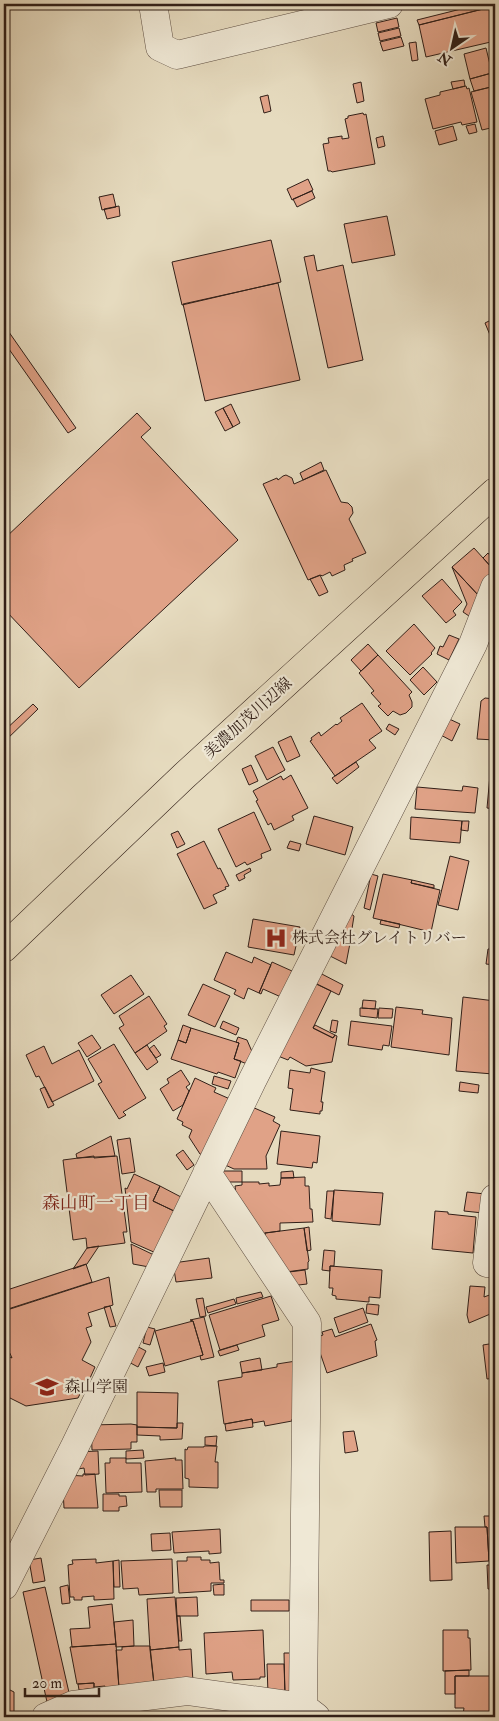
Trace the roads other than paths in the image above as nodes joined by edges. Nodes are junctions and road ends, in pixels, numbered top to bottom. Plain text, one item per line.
1 (153, 4) edge
2 (389, 4) edge
3 (495, 492) edge
4 (495, 587) edge
5 (4, 948) edge
6 (208, 1173) junction
7 (495, 1198) edge
8 (495, 1264) edge
9 (4, 1586) edge
10 (310, 1712) edge
11 (46, 1717) edge

1 - 2 street
3 - 5 main road, 美濃加茂川辺線
4 - 6 street
6 - 9 street
6 - 10 street
7 - 8 street
10 - 11 street

